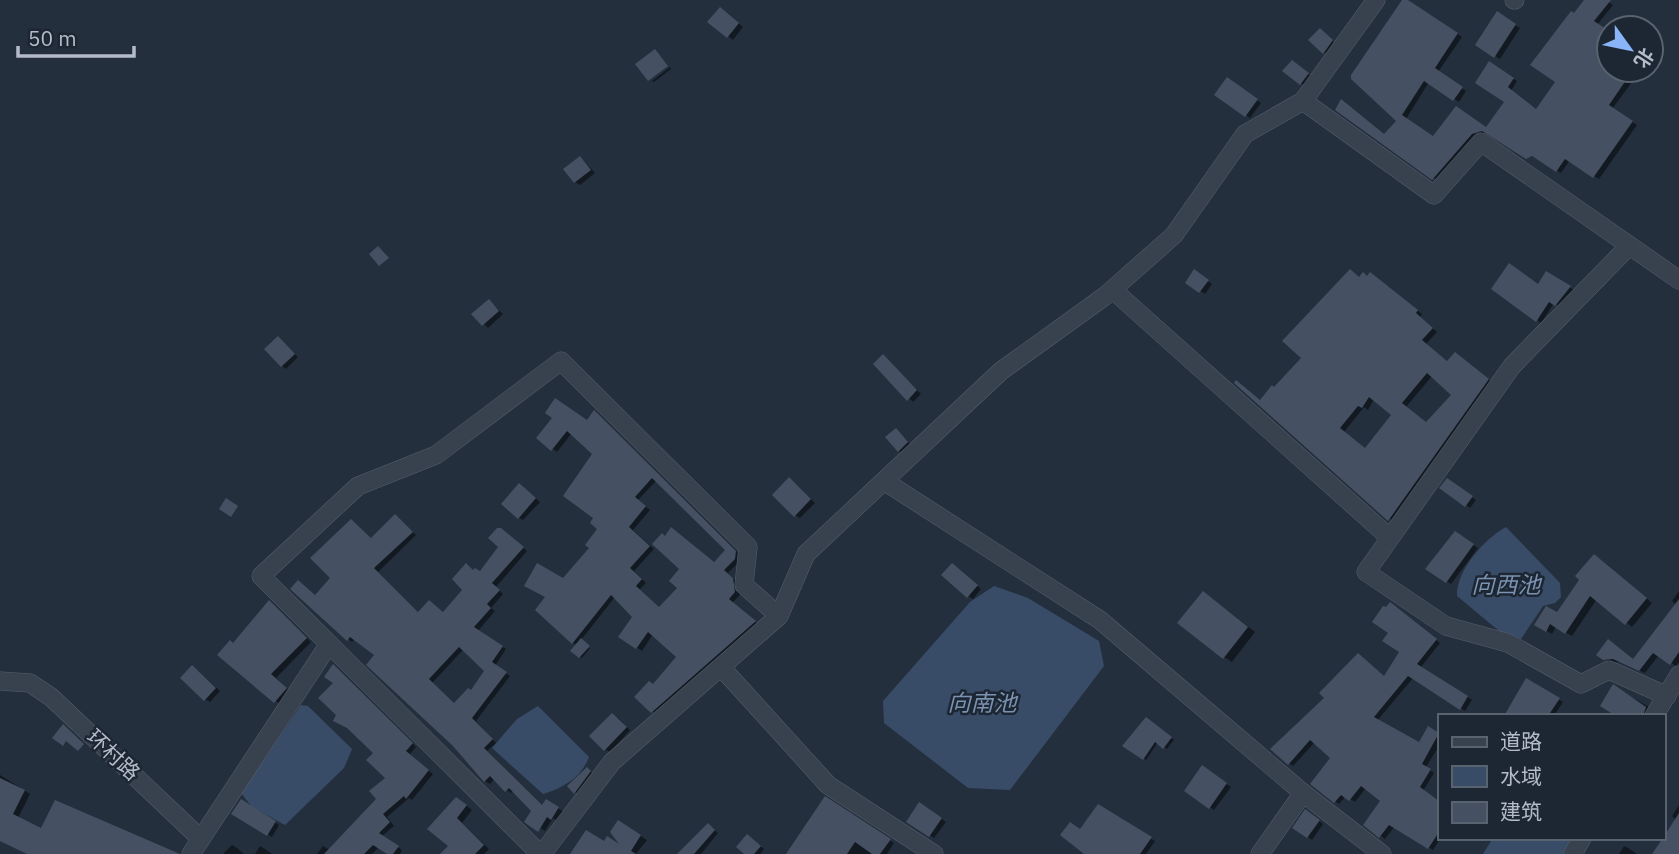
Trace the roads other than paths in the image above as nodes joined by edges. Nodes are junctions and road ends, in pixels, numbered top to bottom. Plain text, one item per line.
1 (1377, 0) edge
2 (1303, 101) junction
3 (1629, 246) junction
4 (1679, 280) edge
5 (1113, 290) junction
6 (884, 481) junction
7 (1390, 538) junction
8 (779, 616) junction
9 (329, 644) junction
10 (720, 667) junction
11 (1679, 676) edge
12 (0, 681) edge
13 (1667, 696) junction
14 (1655, 714) edge
15 (1303, 793) junction
16 (201, 839) junction
17 (547, 853) edge
18 (191, 854) edge
19 (934, 854) edge
20 (1260, 854) edge
21 (1382, 854) edge

1 - 2 street
2 - 3 street
2 - 5 street
3 - 4 street
3 - 7 street
5 - 6 street
5 - 7 street
6 - 8 street
6 - 15 street
7 - 13 street
8 - 9 street
8 - 10 street
9 - 16 street
9 - 17 street
10 - 17 street
10 - 19 street
11 - 13 street
12 - 16 street, 环村路
13 - 14 street
15 - 20 street
15 - 21 street
16 - 18 street

